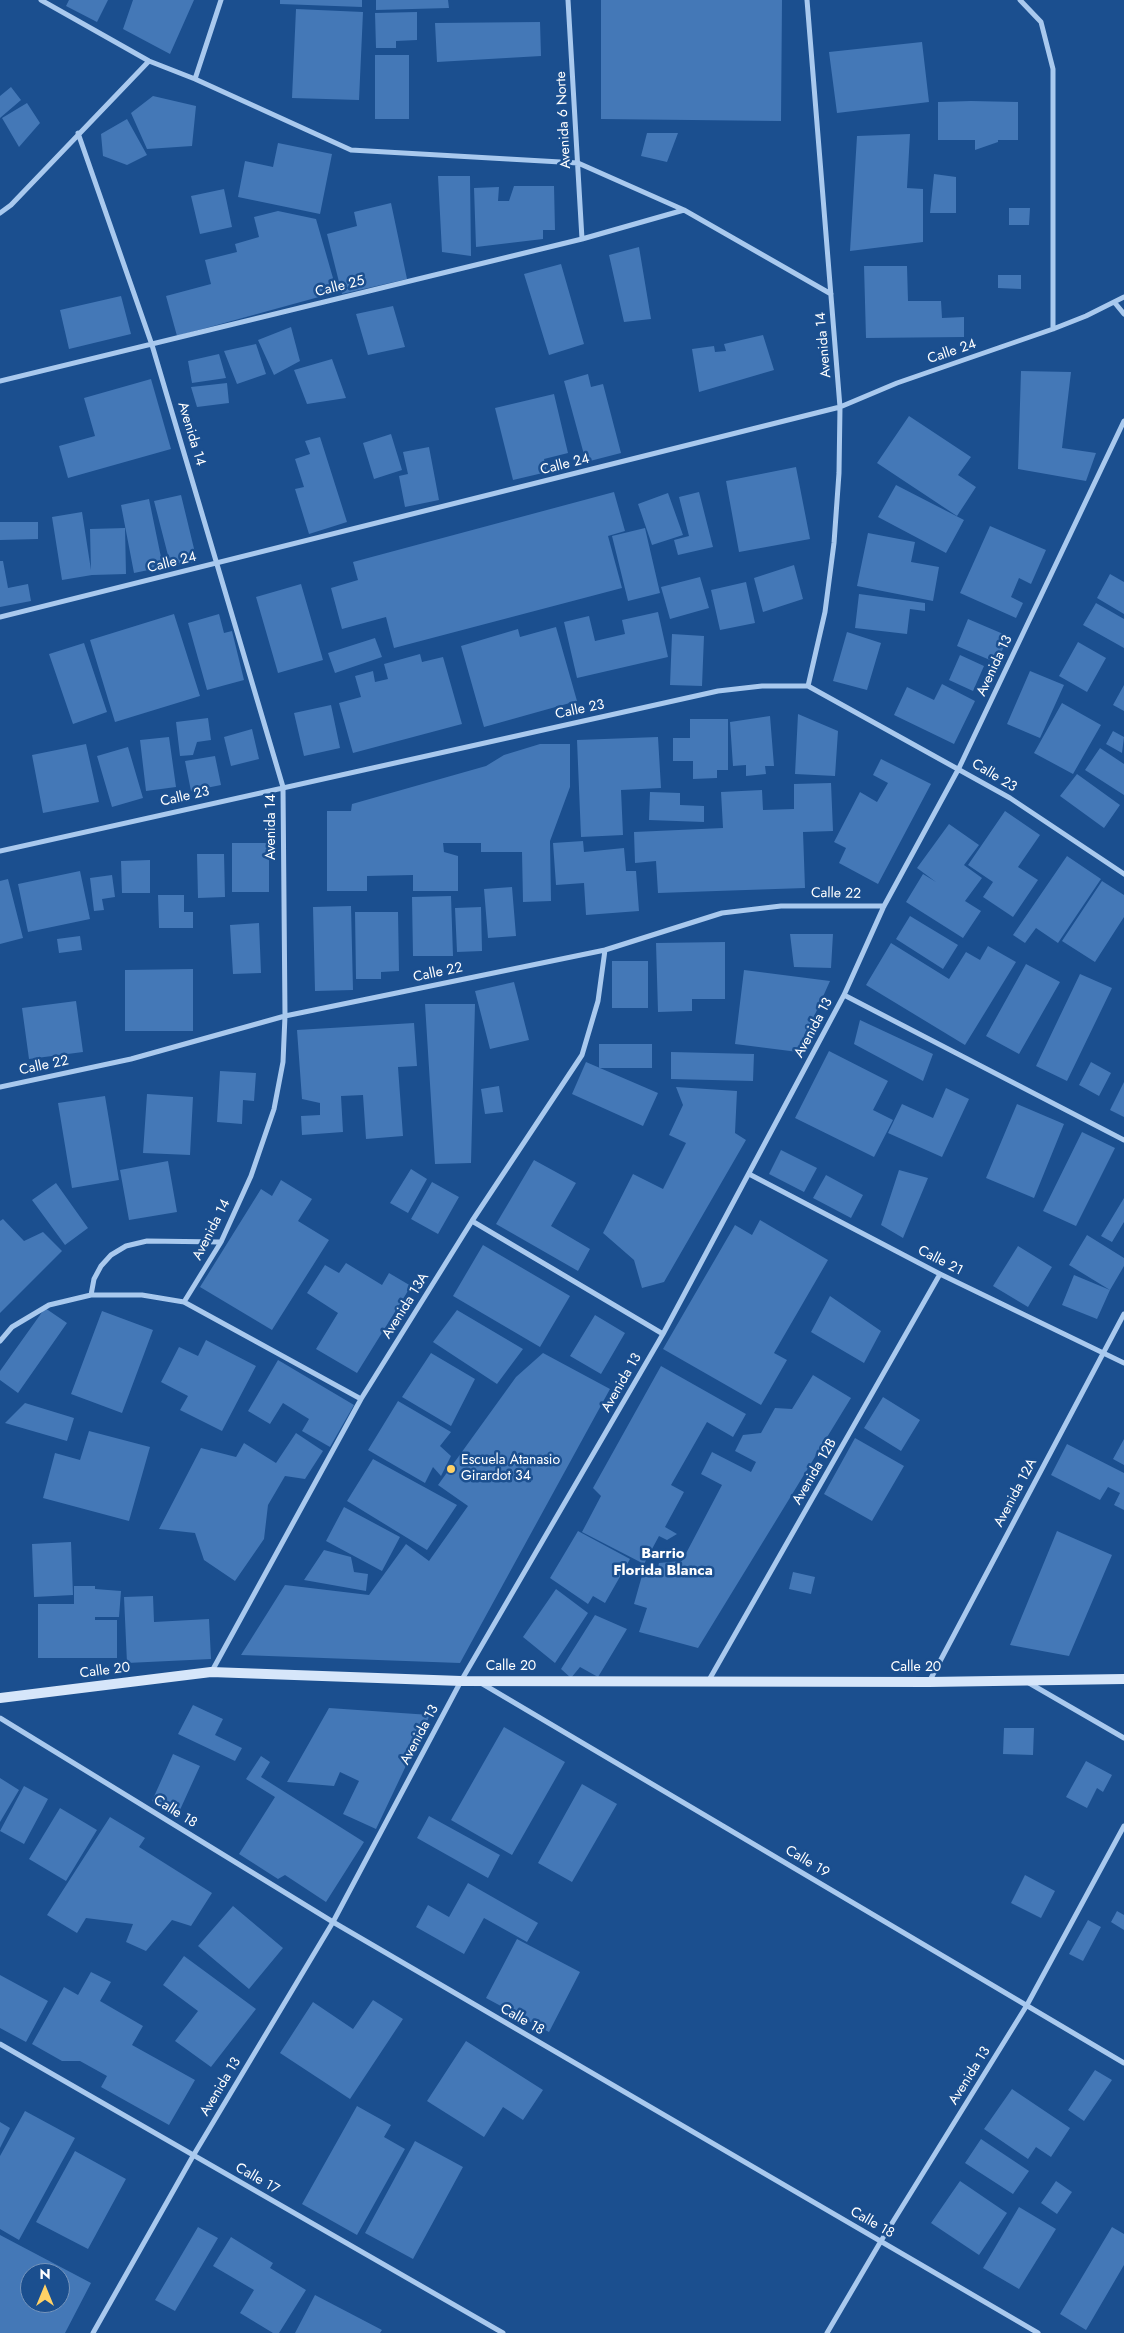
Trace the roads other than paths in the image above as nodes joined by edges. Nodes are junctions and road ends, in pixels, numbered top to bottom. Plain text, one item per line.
1 (41, 0) edge
2 (221, 0) edge
3 (568, 0) edge
4 (807, 0) edge
5 (1020, 0) edge
6 (149, 61) junction
7 (194, 79) junction
8 (78, 133) junction
9 (578, 164) junction
10 (684, 210) junction
11 (0, 212) edge
12 (582, 239) junction
13 (831, 294) junction
14 (1124, 297) edge
15 (1115, 303) junction
16 (1124, 314) edge
17 (1053, 329) junction
18 (152, 345) junction
19 (0, 381) edge
20 (840, 407) junction
21 (1124, 421) edge
22 (218, 563) junction
23 (0, 617) edge
24 (808, 686) junction
25 (959, 768) junction
26 (283, 787) junction
27 (0, 851) edge
28 (1124, 874) edge
29 (884, 906) junction
30 (605, 950) junction
31 (844, 995) junction
32 (285, 1016) junction
33 (0, 1087) edge
34 (1124, 1140) edge
35 (749, 1174) junction
36 (472, 1221) junction
37 (221, 1242) junction
38 (940, 1274) junction
39 (91, 1295) junction
40 (184, 1302) junction
41 (1124, 1314) edge
42 (663, 1334) junction
43 (0, 1341) edge
44 (1103, 1351) junction
45 (1124, 1363) edge
46 (361, 1399) junction
47 (211, 1672) junction
48 (1124, 1679) edge
49 (710, 1680) junction
50 (1024, 1680) junction
51 (461, 1681) junction
52 (477, 1681) junction
53 (929, 1682) junction
54 (0, 1698) edge
55 (0, 1718) edge
56 (1124, 1738) edge
57 (1124, 1826) edge
58 (333, 1922) junction
59 (1027, 2005) junction
60 (0, 2044) edge
61 (1124, 2063) edge
62 (193, 2156) junction
63 (881, 2241) junction
64 (93, 2333) edge
65 (503, 2333) edge
66 (828, 2333) edge
67 (1038, 2333) edge

1 - 6 street
2 - 7 street
3 - 9 street, Avenida 6 Norte
4 - 13 street, Avenida 14
5 - 17 street
6 - 7 street
6 - 8 street
7 - 9 street
8 - 11 street
8 - 18 street, Avenida 14
9 - 10 street
9 - 12 street, Avenida 6 Norte
10 - 12 street, Calle 25
10 - 13 street
12 - 18 street, Calle 25
13 - 20 street, Avenida 14
14 - 15 street, Calle 24
15 - 16 street
15 - 17 street, Calle 24
17 - 20 street, Calle 24
18 - 19 street, Calle 25
18 - 22 street, Avenida 14
20 - 22 street, Calle 24
20 - 24 street, Avenida 14
21 - 25 street, Avenida 13
22 - 23 street, Calle 24
22 - 26 street, Avenida 14
24 - 25 street, Calle 23
24 - 26 street, Calle 23
25 - 28 street, Calle 23
25 - 29 street, Avenida 13
26 - 27 street, Calle 23
26 - 32 street, Avenida 14
29 - 30 street, Calle 22
29 - 31 street, Avenida 13
30 - 32 street, Calle 22
30 - 36 street, Avenida 13A
31 - 34 street
31 - 35 street, Avenida 13
32 - 33 street, Calle 22
32 - 37 street, Avenida 14
35 - 38 street, Calle 21
35 - 42 street, Avenida 13
36 - 42 street
36 - 46 street, Avenida 13A
37 - 39 street
37 - 40 street, Avenida 14
38 - 44 street, Calle 21
38 - 49 street, Avenida 12B
39 - 40 street
39 - 43 street
40 - 46 street
41 - 44 street, Avenida 12A
42 - 51 street, Avenida 13
44 - 45 street, Calle 21
44 - 53 street, Avenida 12A
46 - 47 street, Avenida 13A
47 - 51 street, Calle 20
47 - 54 street, Calle 20
48 - 50 street, Calle 20
49 - 52 street, Calle 20
49 - 53 street, Calle 20
50 - 53 street, Calle 20
50 - 56 street
51 - 52 street, Calle 20
51 - 58 street, Avenida 13
52 - 59 street, Calle 19
55 - 58 street, Calle 18
57 - 59 street, Avenida 13
58 - 62 street, Avenida 13
58 - 63 street, Calle 18
59 - 61 street, Calle 19
59 - 63 street, Avenida 13
60 - 62 street, Calle 17
62 - 64 street, Avenida 13
62 - 65 street, Calle 17
63 - 66 street, Avenida 13
63 - 67 street, Calle 18

